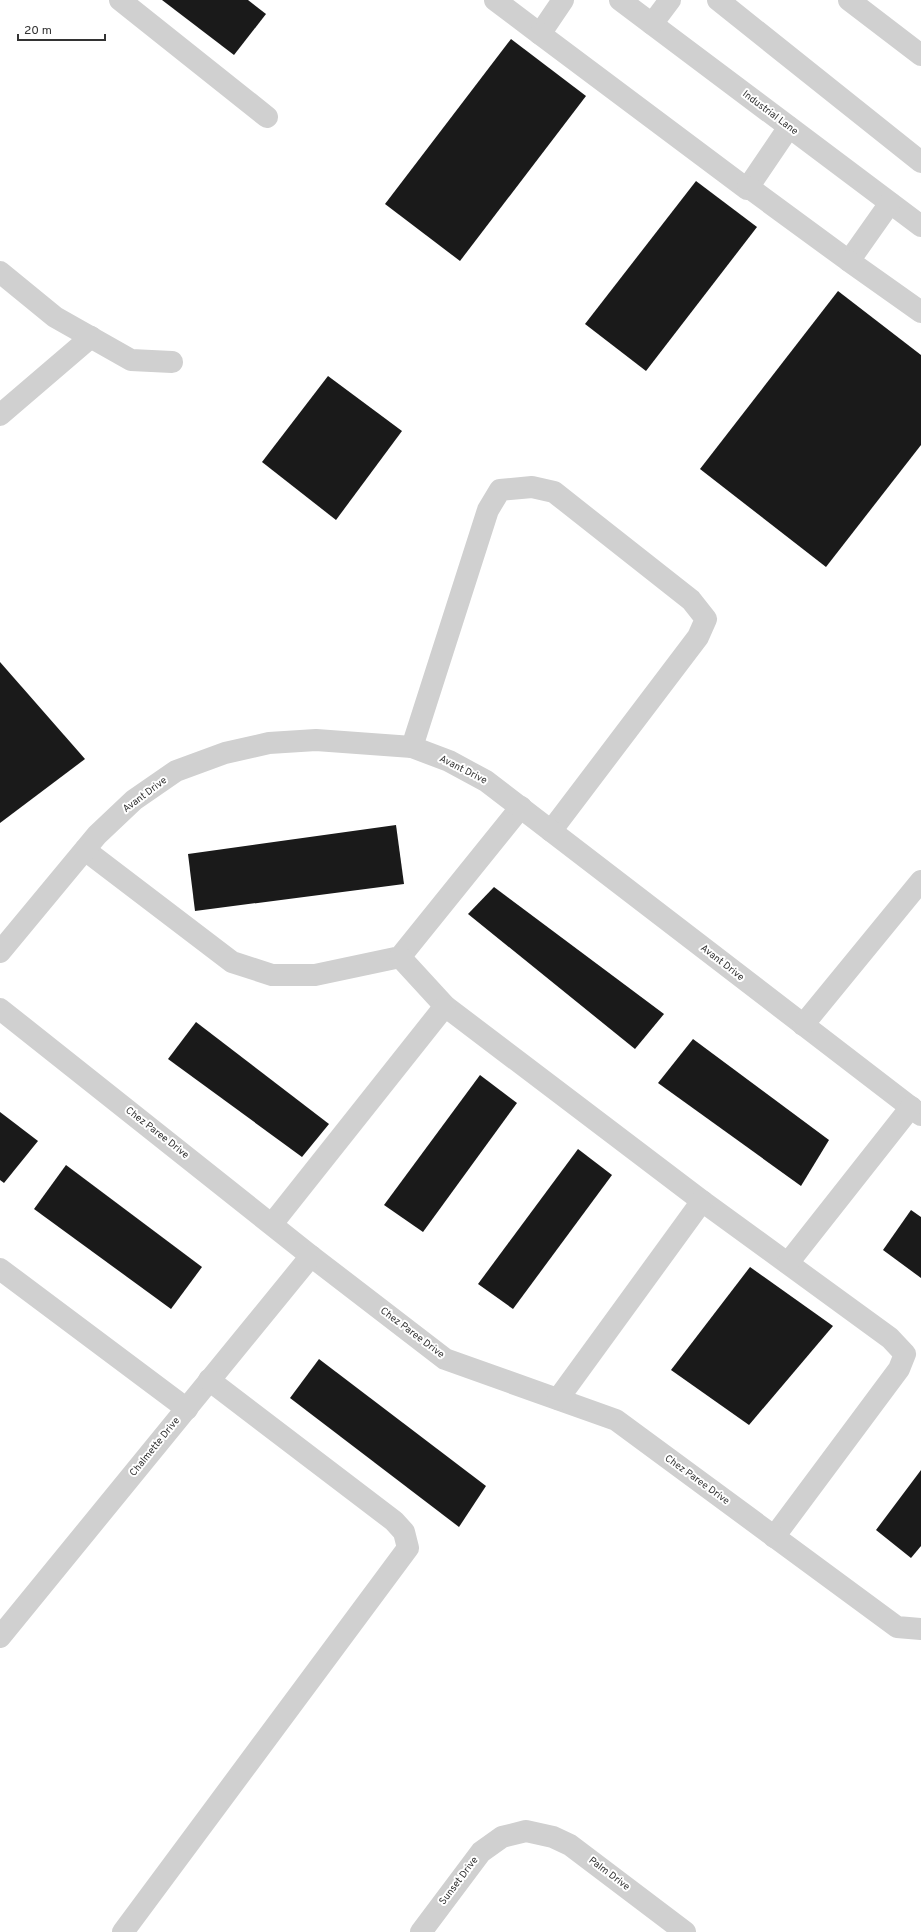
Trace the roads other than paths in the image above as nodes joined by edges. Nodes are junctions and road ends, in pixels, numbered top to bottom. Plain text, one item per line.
1 (120, 0) edge
2 (495, 0) edge
3 (563, 0) edge
4 (620, 0) edge
5 (670, 0) edge
6 (718, 0) edge
7 (849, 0) edge
8 (652, 24) junction
9 (540, 34) junction
10 (921, 55) edge
11 (268, 117) dead end
12 (789, 127) junction
13 (921, 162) edge
14 (748, 187) junction
15 (890, 203) junction
16 (921, 226) edge
17 (849, 261) junction
18 (0, 272) edge
19 (921, 312) edge
20 (91, 338) junction
21 (172, 362) dead end
22 (0, 415) edge
23 (412, 747) junction
24 (521, 807) junction
25 (551, 831) junction
26 (84, 850) junction
27 (921, 881) edge
28 (0, 952) edge
29 (400, 957) junction
30 (445, 1006) junction
31 (0, 1009) edge
32 (803, 1025) junction
33 (916, 1111) edge
34 (702, 1201) junction
35 (272, 1224) junction
36 (311, 1256) junction
37 (788, 1263) junction
38 (0, 1269) edge
39 (209, 1380) junction
40 (558, 1399) junction
41 (187, 1409) junction
42 (774, 1537) junction
43 (921, 1629) edge
44 (0, 1637) edge
45 (526, 1831) joint
46 (123, 1932) edge
47 (421, 1932) edge
48 (686, 1932) edge

1 - 11 street
2 - 9 street
3 - 9 street
4 - 8 street, Industrial Lane
5 - 8 street
6 - 13 street
7 - 10 street
8 - 12 street, Industrial Lane
9 - 14 street
12 - 14 street
12 - 15 street, Industrial Lane
14 - 17 street
15 - 16 street, Industrial Lane
15 - 17 street
17 - 19 street
18 - 20 street
20 - 21 street
20 - 22 street
23 - 24 street, Avant Drive
23 - 25 street
23 - 26 street, Avant Drive
24 - 25 street, Avant Drive
24 - 29 street
25 - 32 street, Avant Drive
26 - 28 street, Avant Drive
26 - 29 street
27 - 32 street
29 - 30 street
30 - 34 street
30 - 35 street
31 - 35 street, Chez Paree Drive
32 - 33 street, Avant Drive
33 - 37 street
34 - 37 street
34 - 40 street
35 - 36 street, Chez Paree Drive
36 - 39 street, Chalmette Drive
36 - 40 street, Chez Paree Drive
37 - 42 street
38 - 41 street
39 - 41 street, Chalmette Drive
39 - 46 street
40 - 42 street, Chez Paree Drive
41 - 44 street, Chalmette Drive
42 - 43 street, Chez Paree Drive
45 - 47 street, Sunset Drive
45 - 48 street, Palm Drive

